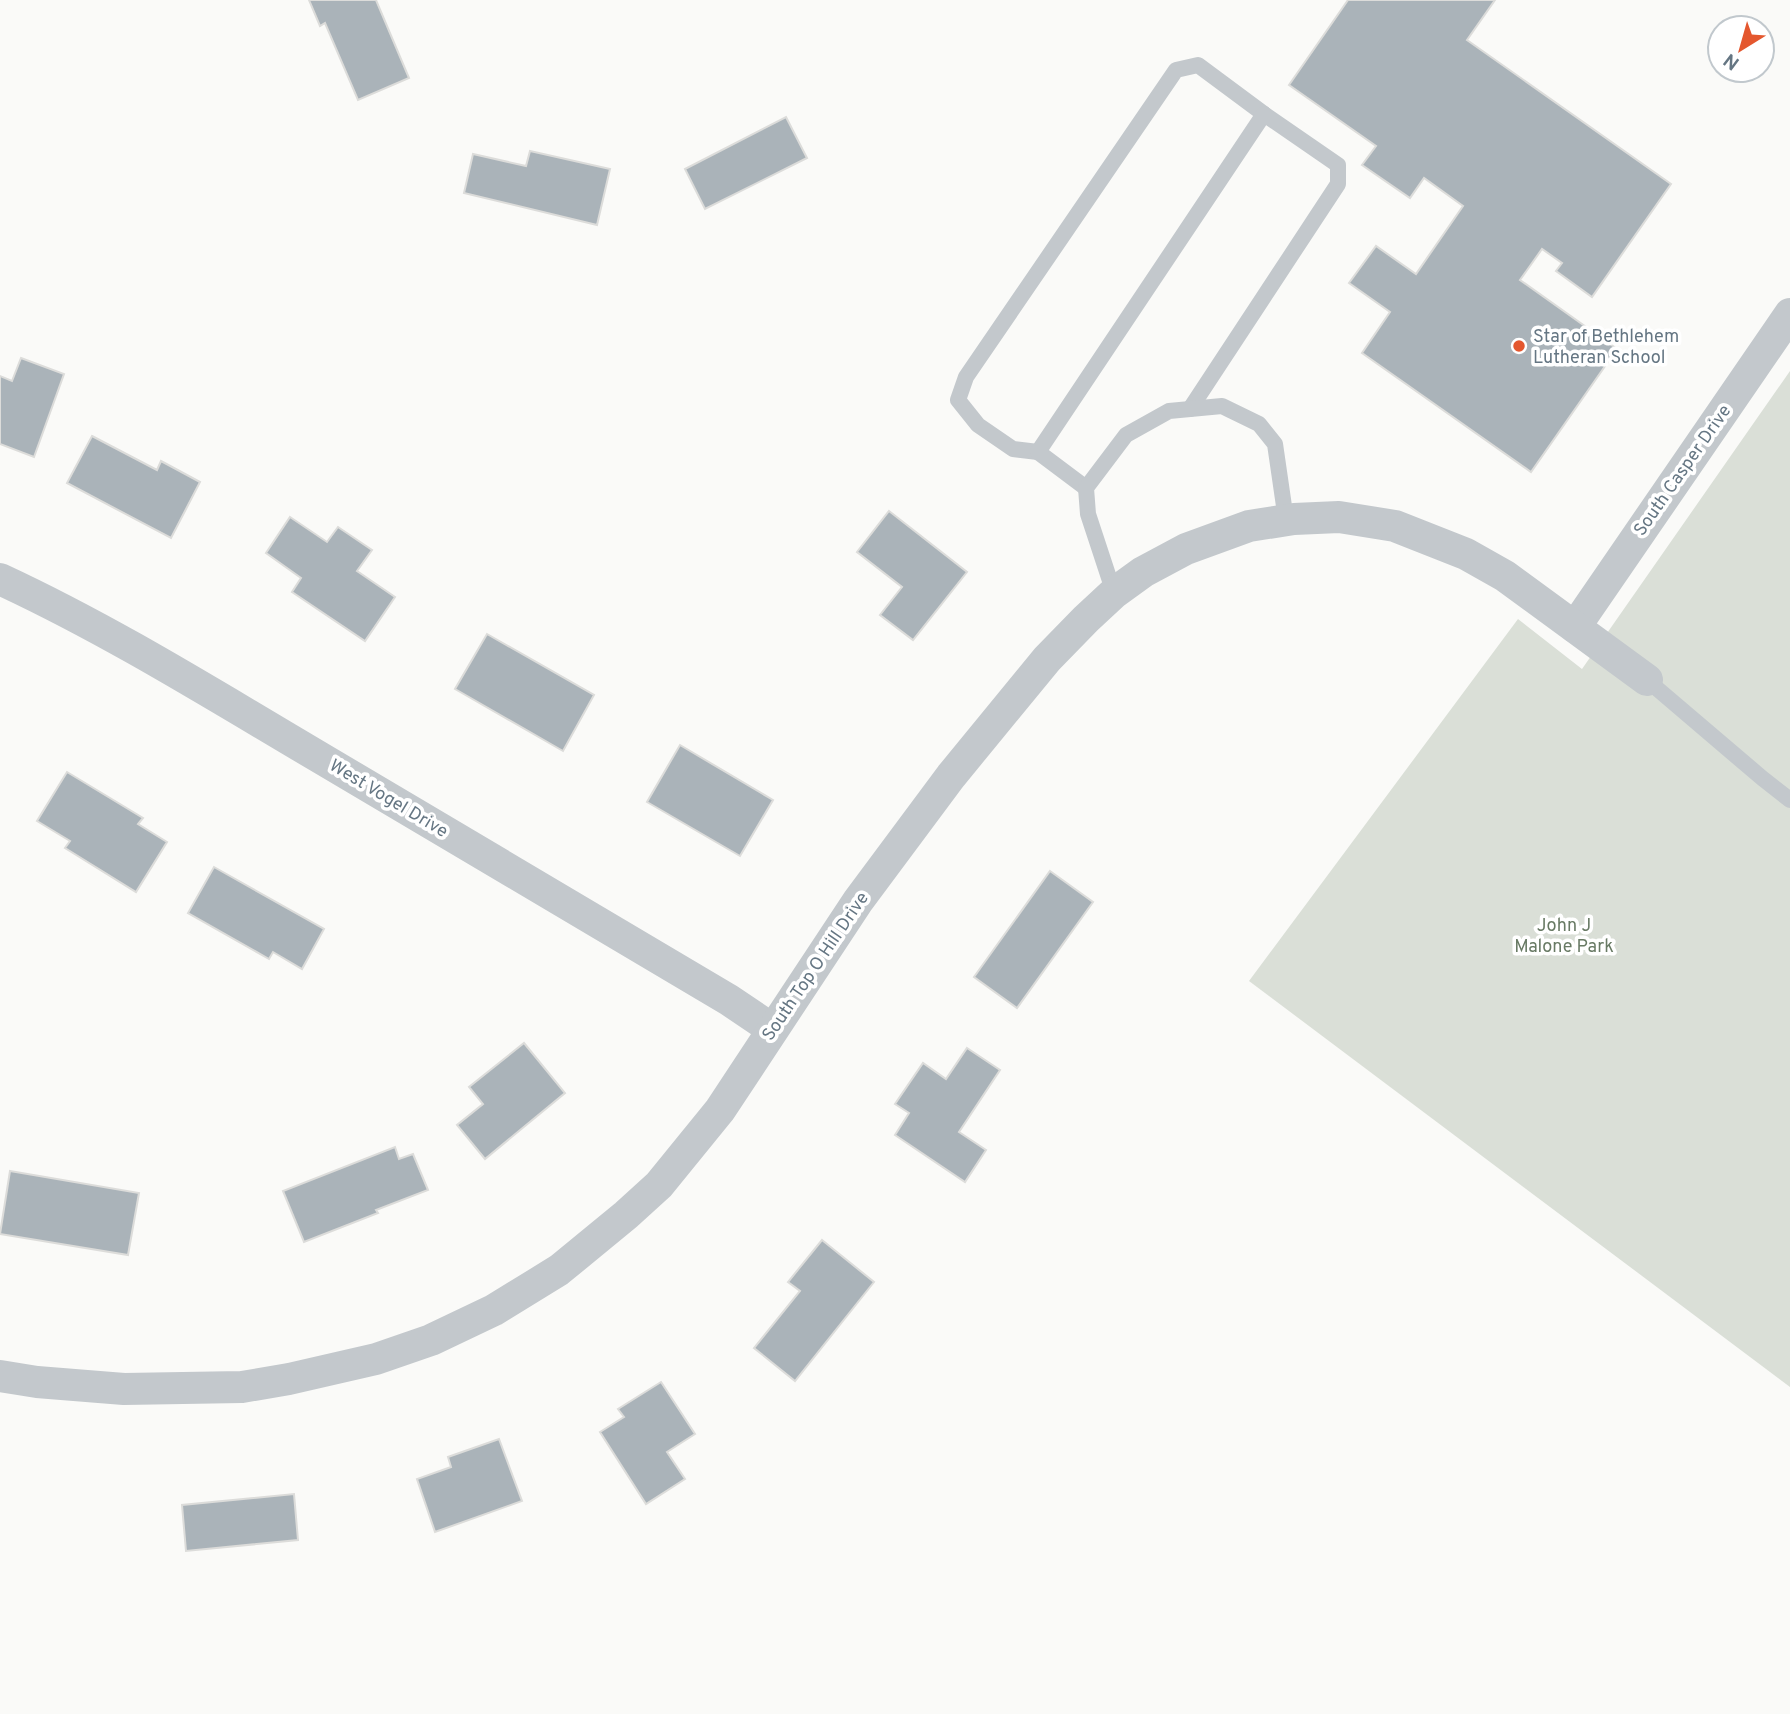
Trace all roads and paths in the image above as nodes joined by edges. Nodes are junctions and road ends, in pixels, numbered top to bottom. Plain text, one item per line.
1 (1264, 114) junction
2 (1790, 314) edge
3 (1190, 409) junction
4 (1038, 452) junction
5 (1086, 488) junction
6 (1286, 520) junction
7 (0, 579) edge
8 (1114, 593) junction
9 (1575, 626) junction
10 (1647, 680) joint
11 (1790, 800) edge
12 (772, 1029) junction
13 (0, 1376) edge

1 - 3 lane
1 - 4 lane
1 - 4 lane
2 - 9 street, South Casper Drive
3 - 5 lane
3 - 6 lane
4 - 5 lane
5 - 8 lane
6 - 8 street, South Top O Hill Drive
6 - 9 street, South Top O Hill Drive
7 - 12 street, West Vogel Drive
8 - 12 street, South Top O Hill Drive
9 - 10 street, South Top O Hill Drive
10 - 11 lane
12 - 13 street, South Top O Hill Drive

